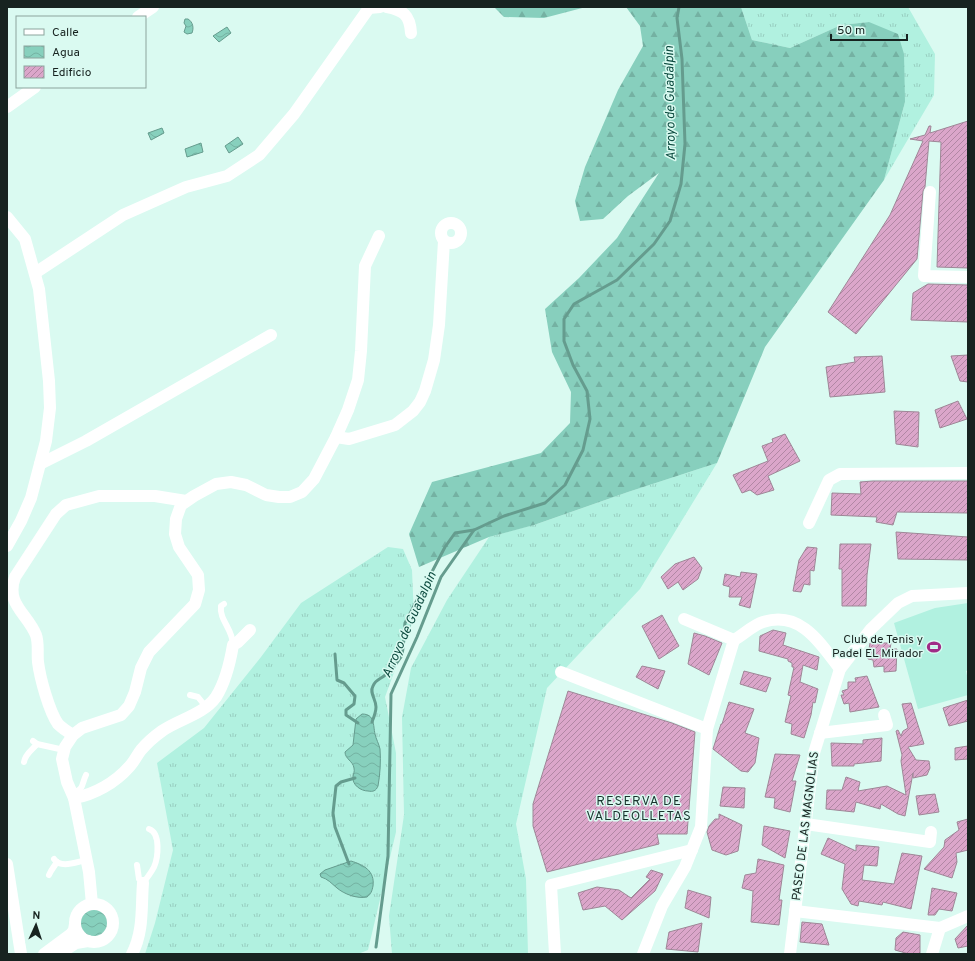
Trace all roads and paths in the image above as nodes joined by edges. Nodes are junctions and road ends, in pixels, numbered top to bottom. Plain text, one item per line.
1 (153, 7) edge
2 (380, 7) edge
3 (387, 7) edge
4 (140, 16) edge
5 (411, 33) dead end
6 (34, 88) edge
7 (7, 107) edge
8 (930, 192) dead end
9 (7, 217) edge
10 (378, 236) dead end
11 (444, 241) dead end
12 (35, 273) junction
13 (968, 277) edge
14 (271, 335) dead end
15 (336, 437) junction
16 (40, 464) junction
17 (968, 473) edge
18 (186, 501) junction
19 (809, 523) dead end
20 (7, 546) edge
21 (968, 593) edge
22 (224, 604) dead end
23 (684, 619) dead end
24 (250, 630) dead end
25 (734, 640) junction
26 (230, 648) junction
27 (840, 669) junction
28 (561, 672) dead end
29 (190, 695) dead end
30 (206, 707) junction
31 (884, 715) dead end
32 (707, 729) junction
33 (820, 733) junction
34 (73, 736) junction
35 (64, 750) junction
36 (24, 762) dead end
37 (86, 774) dead end
38 (73, 795) junction
39 (806, 824) junction
40 (149, 829) dead end
41 (930, 832) dead end
42 (692, 850) junction
43 (87, 860) junction
44 (7, 864) edge
45 (137, 865) dead end
46 (49, 875) dead end
47 (143, 883) junction
48 (92, 904) junction
49 (795, 911) junction
50 (968, 916) edge
51 (75, 924) junction
52 (940, 928) junction
53 (88, 941) junction
54 (21, 954) edge
55 (44, 954) edge
56 (59, 954) edge
57 (132, 954) edge
58 (555, 954) edge
59 (643, 954) edge
60 (790, 954) edge
61 (932, 954) edge

1 - 4 street
2 - 12 street
3 - 5 street
6 - 7 street
8 - 13 street
9 - 12 street
10 - 15 street
11 - 15 street
12 - 16 street
14 - 16 street
15 - 18 street
16 - 20 street
17 - 19 street
18 - 34 street
18 - 34 street
21 - 27 street, PASEO DE LAS MAGNOLIAS
22 - 26 lane
23 - 25 street
24 - 26 street
25 - 27 street
25 - 32 street
26 - 30 street
27 - 33 street, PASEO DE LAS MAGNOLIAS
28 - 32 street
29 - 30 lane
30 - 38 street
31 - 33 street
32 - 42 street
33 - 39 street, PASEO DE LAS MAGNOLIAS
34 - 35 street
35 - 36 lane
35 - 38 street
37 - 38 lane
38 - 43 street
39 - 41 street
39 - 49 street, PASEO DE LAS MAGNOLIAS
40 - 47 lane
42 - 58 street
42 - 59 street
43 - 46 lane
43 - 48 street
44 - 54 street
45 - 47 lane
47 - 57 street
48 - 51 street
48 - 53 street
49 - 52 street
49 - 60 street, PASEO DE LAS MAGNOLIAS
50 - 52 street
51 - 53 street
51 - 55 street
52 - 61 street
53 - 56 street

